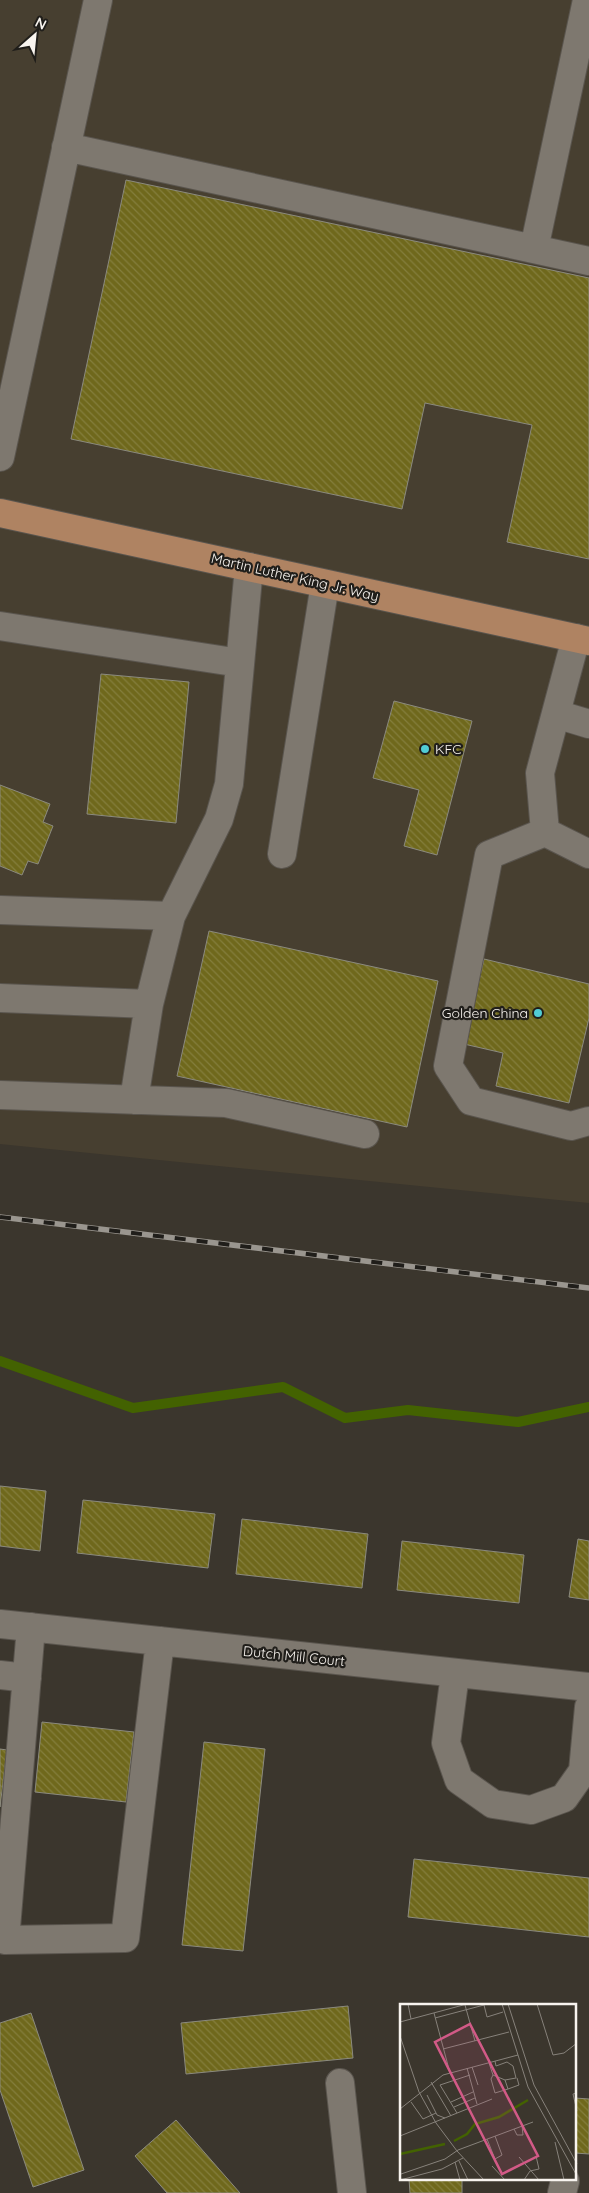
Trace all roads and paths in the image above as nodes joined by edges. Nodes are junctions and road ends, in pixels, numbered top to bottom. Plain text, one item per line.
1 (98, 0) edge
2 (587, 0) edge
3 (66, 148) junction
4 (534, 249) junction
5 (589, 261) edge
6 (0, 457) edge
7 (0, 513) edge
8 (249, 566) junction
9 (325, 584) junction
10 (0, 626) edge
11 (582, 639) edge
12 (240, 663) junction
13 (556, 714) junction
14 (589, 724) edge
15 (545, 832) junction
16 (282, 854) dead end
17 (589, 854) edge
18 (0, 910) edge
19 (171, 916) junction
20 (0, 998) edge
21 (149, 1004) junction
22 (0, 1095) edge
23 (134, 1100) junction
24 (589, 1121) edge
25 (365, 1134) dead end
26 (0, 1624) edge
27 (31, 1628) junction
28 (160, 1641) junction
29 (455, 1674) junction
30 (0, 1675) edge
31 (27, 1678) junction
32 (589, 1687) edge
33 (589, 1707) edge
34 (3, 1940) edge
35 (340, 2083) dead end
36 (352, 2193) edge

1 - 3 street
2 - 4 street
3 - 4 street
3 - 6 street
4 - 5 street
7 - 8 main road, Martin Luther King Jr. Way
8 - 9 main road, Martin Luther King Jr. Way
8 - 12 street
9 - 11 main road, Martin Luther King Jr. Way
9 - 16 street
10 - 12 street
11 - 13 street
12 - 19 street
13 - 14 street
13 - 15 street
15 - 17 street
15 - 24 street
18 - 19 street
19 - 21 street
20 - 21 street
21 - 23 street
22 - 23 street
23 - 25 street
26 - 27 street, Dutch Mill Court
27 - 28 street, Dutch Mill Court
27 - 31 street
28 - 29 street, Dutch Mill Court
28 - 34 street
29 - 32 street, Dutch Mill Court
29 - 33 street
30 - 31 street
31 - 34 street
35 - 36 street

